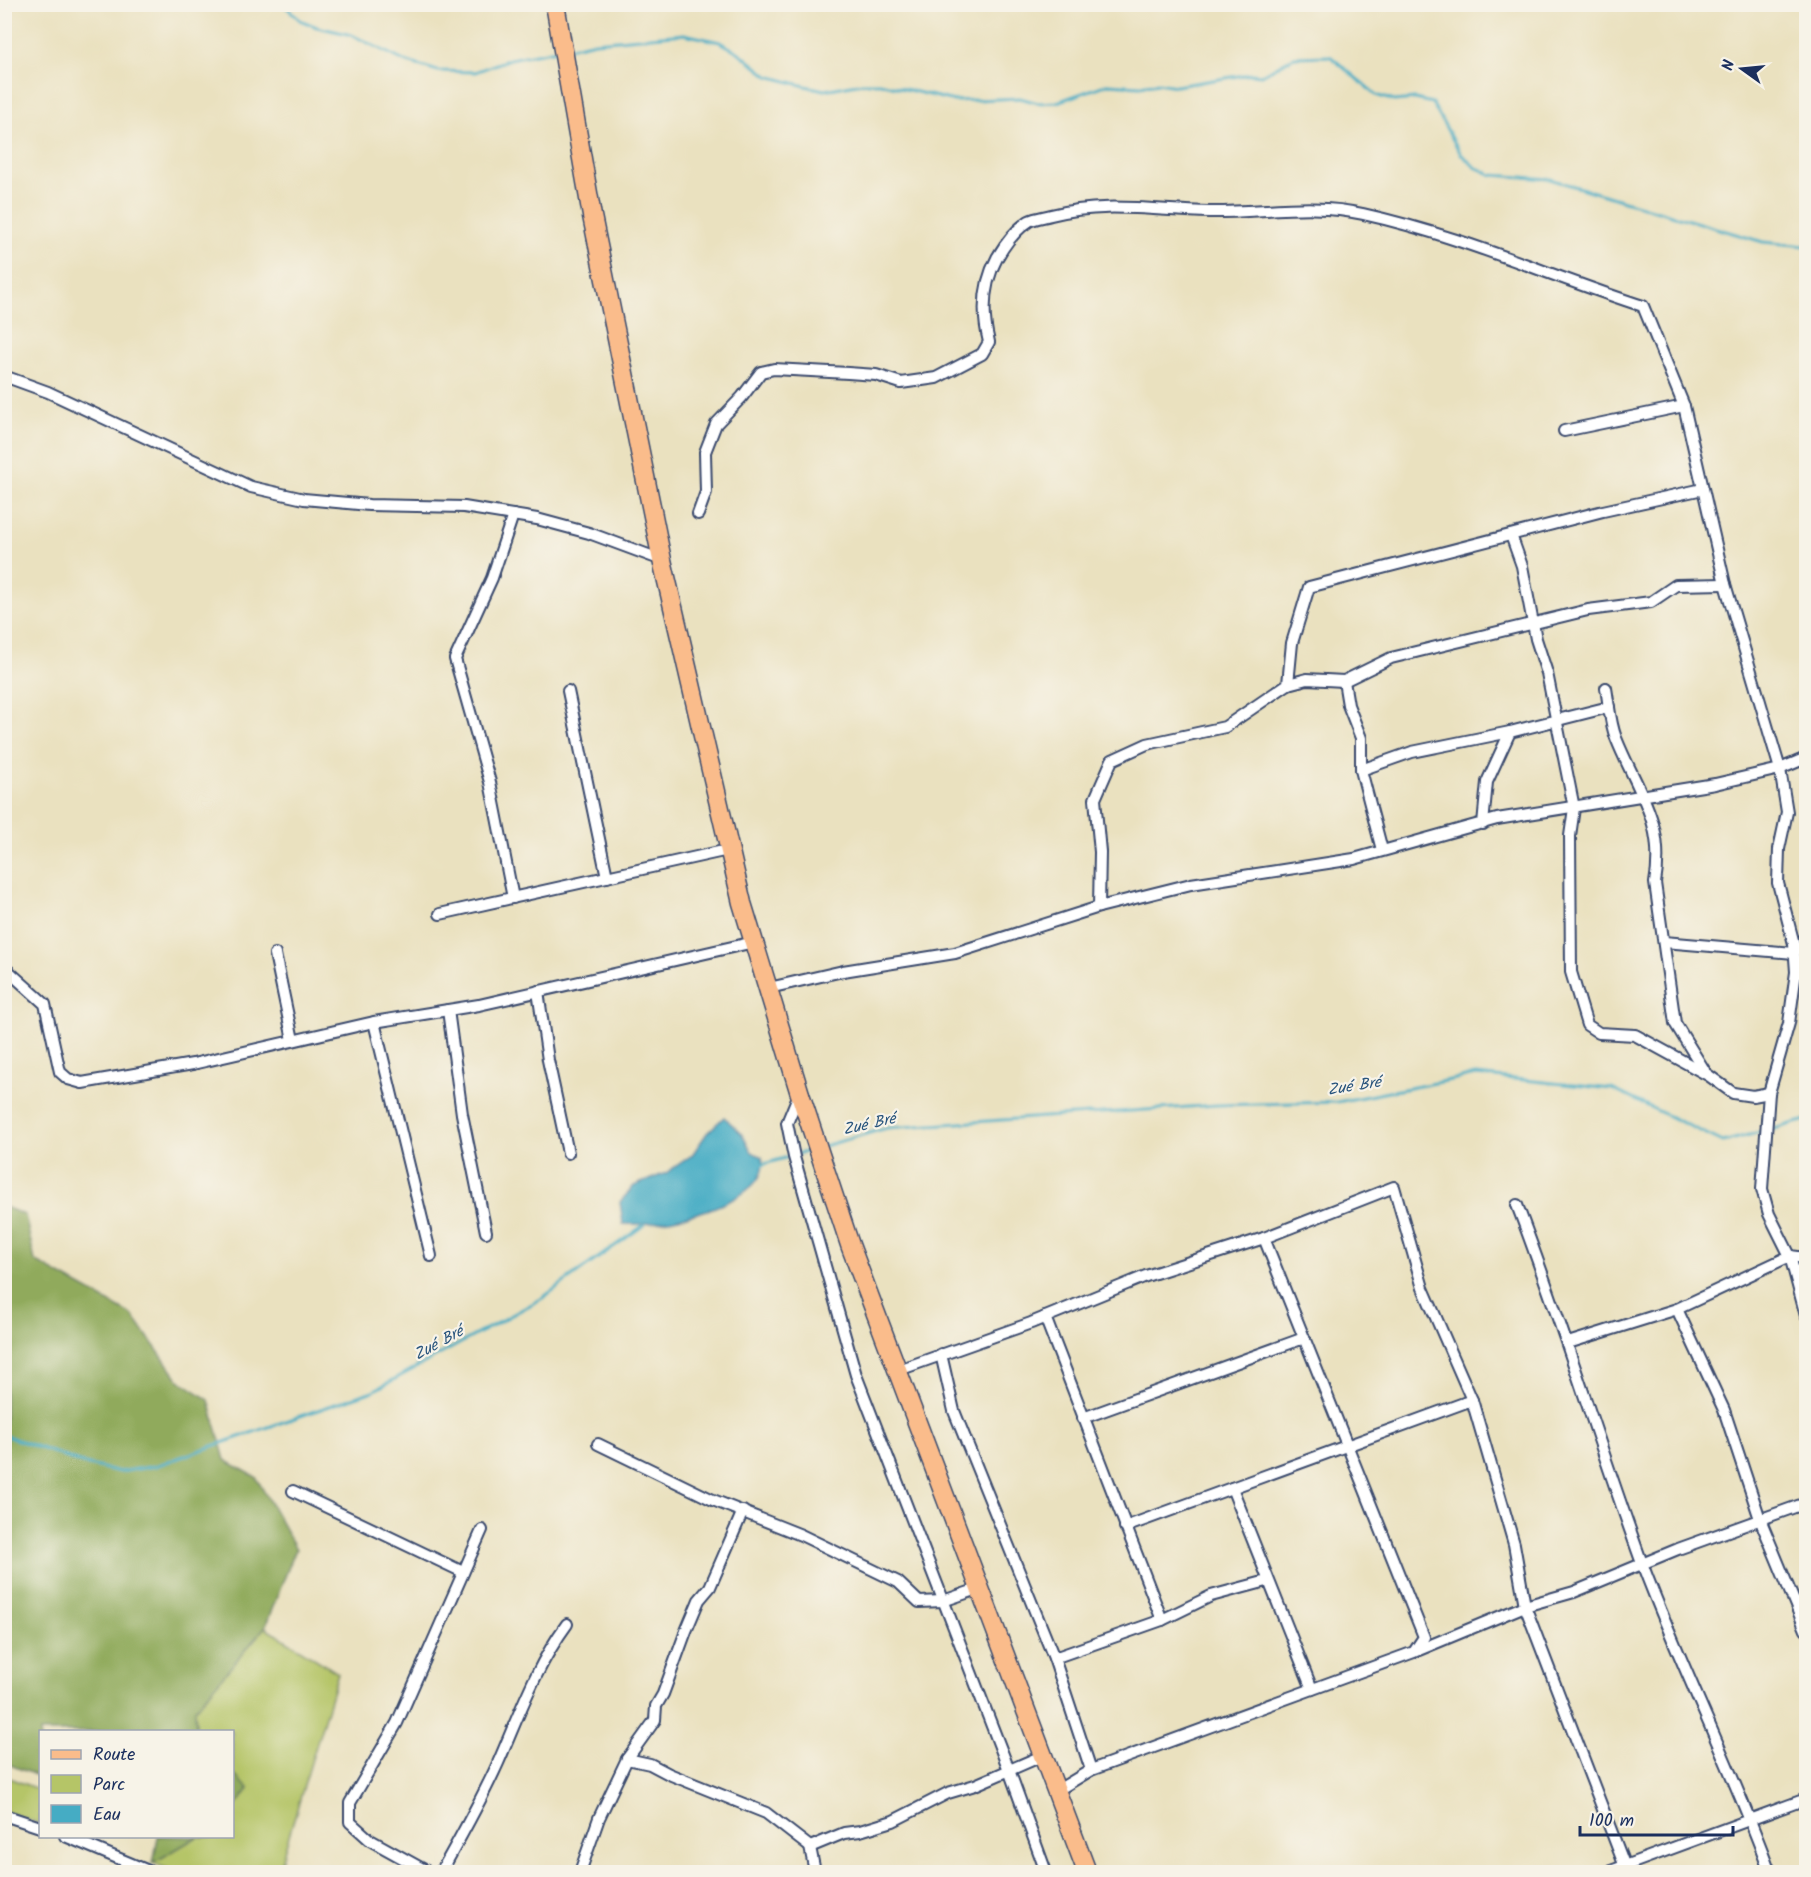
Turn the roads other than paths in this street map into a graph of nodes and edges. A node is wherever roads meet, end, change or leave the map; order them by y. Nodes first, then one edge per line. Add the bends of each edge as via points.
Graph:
1 (555, 4) edge
2 (4, 376) edge
3 (1684, 406) junction
4 (1564, 431) dead end
5 (1703, 489) junction
6 (698, 514) dead end
7 (513, 515) junction
8 (1511, 535) junction
9 (662, 560) junction
10 (1725, 584) junction
11 (1534, 624) junction
12 (1344, 681) junction
13 (1288, 684) junction
14 (1606, 688) dead end
15 (568, 691) dead end
16 (1609, 708) junction
17 (1556, 720) junction
18 (1510, 732) junction
19 (1806, 758) edge
20 (1780, 769) junction
21 (1361, 770) junction
22 (1645, 796) junction
23 (1574, 808) junction
24 (1483, 824) junction
25 (728, 850) junction
26 (1382, 850) junction
27 (607, 877) junction
28 (513, 898) junction
29 (1099, 908) junction
30 (440, 914) dead end
31 (754, 942) junction
32 (1664, 942) junction
33 (1794, 953) junction
34 (275, 954) dead end
35 (5, 968) edge
36 (769, 988) junction
37 (538, 991) junction
38 (448, 1010) junction
39 (374, 1022) junction
40 (293, 1040) junction
41 (1708, 1075) junction
42 (1769, 1093) junction
43 (800, 1094) junction
44 (568, 1153) dead end
45 (1517, 1205) dead end
46 (486, 1232) dead end
47 (1264, 1238) junction
48 (431, 1257) dead end
49 (1790, 1257) junction
50 (1806, 1258) edge
51 (1677, 1309) junction
52 (1806, 1316) edge
53 (1045, 1317) junction
54 (1304, 1338) junction
55 (1568, 1343) junction
56 (941, 1354) junction
57 (896, 1371) junction
58 (1472, 1400) junction
59 (1083, 1418) junction
60 (598, 1444) dead end
61 (1347, 1446) junction
62 (1232, 1488) junction
63 (293, 1491) dead end
64 (1806, 1503) edge
65 (743, 1511) junction
66 (1760, 1519) junction
67 (1125, 1527) junction
68 (482, 1530) dead end
69 (1643, 1564) junction
70 (463, 1572) junction
71 (1267, 1581) junction
72 (978, 1589) junction
73 (944, 1601) junction
74 (1525, 1606) junction
75 (1162, 1620) junction
76 (567, 1624) dead end
77 (1806, 1630) edge
78 (1414, 1652) junction
79 (1054, 1658) junction
80 (1312, 1689) junction
81 (1044, 1755) junction
82 (627, 1759) junction
83 (1010, 1770) junction
84 (1091, 1770) junction
85 (1058, 1790) junction
86 (1806, 1798) edge
87 (4, 1815) edge
88 (1750, 1819) junction
89 (39, 1827) edge
90 (70, 1838) edge
91 (810, 1847) junction
92 (1626, 1869) edge
93 (151, 1872) edge
94 (428, 1872) edge
95 (441, 1872) edge
96 (580, 1872) edge
97 (815, 1872) edge
98 (1046, 1872) edge
99 (1087, 1872) edge
100 (1608, 1872) edge
101 (1770, 1872) edge

1 - 9 main road via 592,216
2 - 7 street via 48,392 252,487 304,499 464,507
3 - 4 street
3 - 5 street
3 - 6 street via 1643,306 1419,228 1360,213 1312,209 1210,212 1112,206 1030,220 1005,242 990,271 985,299 989,342 982,354 936,378 901,383 876,375 774,369 761,372 716,424 705,452 706,492
5 - 8 street
5 - 10 street
7 - 9 street via 588,533
7 - 28 street via 492,578 455,659 489,782
8 - 11 street
8 - 13 street via 1370,572 1328,579 1309,587 1292,643
9 - 25 main road
10 - 11 street via 1676,585 1651,602 1588,610
10 - 20 street
11 - 12 street via 1391,658
11 - 17 street
12 - 13 street via 1307,679
12 - 21 street via 1360,738
13 - 29 street via 1225,727 1147,744 1112,760 1095,799 1100,852
14 - 16 street
15 - 27 street
16 - 17 street
16 - 22 street via 1616,738
17 - 18 street
17 - 23 street
18 - 21 street via 1412,752
18 - 24 street via 1487,782
19 - 20 street
20 - 22 street
20 - 33 street via 1787,812 1779,849 1778,882
21 - 26 street
22 - 23 street
22 - 32 street via 1656,832 1659,863 1655,883
23 - 24 street
23 - 41 street via 1570,836 1571,972 1587,1025 1599,1033 1635,1035
24 - 26 street
25 - 27 street
25 - 31 main road
26 - 29 street via 1354,859 1191,884
27 - 28 street
28 - 30 street
29 - 36 street via 955,953 843,971
31 - 36 main road
31 - 37 street
32 - 33 street
32 - 41 street via 1675,1023 1698,1065
33 - 42 street via 1796,972 1789,1023
34 - 40 street
35 - 40 street via 45,1004 60,1072 68,1080 82,1083 194,1064
36 - 43 main road
37 - 38 street
37 - 44 street
38 - 39 street
38 - 46 street via 462,1114
39 - 40 street
39 - 48 street
41 - 42 street via 1733,1093
42 - 49 street via 1762,1189 1769,1214
43 - 57 main road
43 - 73 street via 787,1123 794,1157 856,1375
45 - 55 street
47 - 53 street via 1146,1276
47 - 54 street
47 - 58 street via 1394,1187 1423,1288
49 - 50 street
49 - 51 street
49 - 52 street
51 - 55 street
51 - 66 street via 1724,1410
53 - 56 street
53 - 59 street
54 - 59 street
54 - 61 street
55 - 69 street
56 - 57 street
56 - 79 street via 954,1411
57 - 72 main road
58 - 61 street
58 - 74 street via 1514,1544
59 - 67 street
60 - 65 street
61 - 62 street
61 - 78 street via 1424,1637
62 - 67 street
62 - 71 street
63 - 70 street
64 - 66 street
65 - 73 street via 898,1582 919,1602
65 - 82 street via 710,1587 699,1600 656,1706 655,1720
66 - 69 street
66 - 77 street
67 - 75 street
68 - 70 street
69 - 74 street via 1574,1592
69 - 88 street
70 - 94 street via 397,1723 350,1803 350,1822 370,1840
71 - 75 street via 1211,1596
71 - 80 street
72 - 73 street
72 - 81 main road
73 - 83 street
74 - 78 street
74 - 92 street
75 - 79 street
76 - 95 street via 552,1645 476,1811
78 - 80 street
79 - 84 street
80 - 84 street
81 - 83 street
81 - 85 main road
82 - 91 street via 650,1764 766,1813
82 - 96 street via 599,1818
83 - 91 street via 948,1793 893,1821 844,1833
83 - 98 street
84 - 85 street
85 - 99 main road
86 - 88 street
87 - 89 street
88 - 92 street
88 - 101 street
90 - 93 street
91 - 97 street
92 - 100 street

